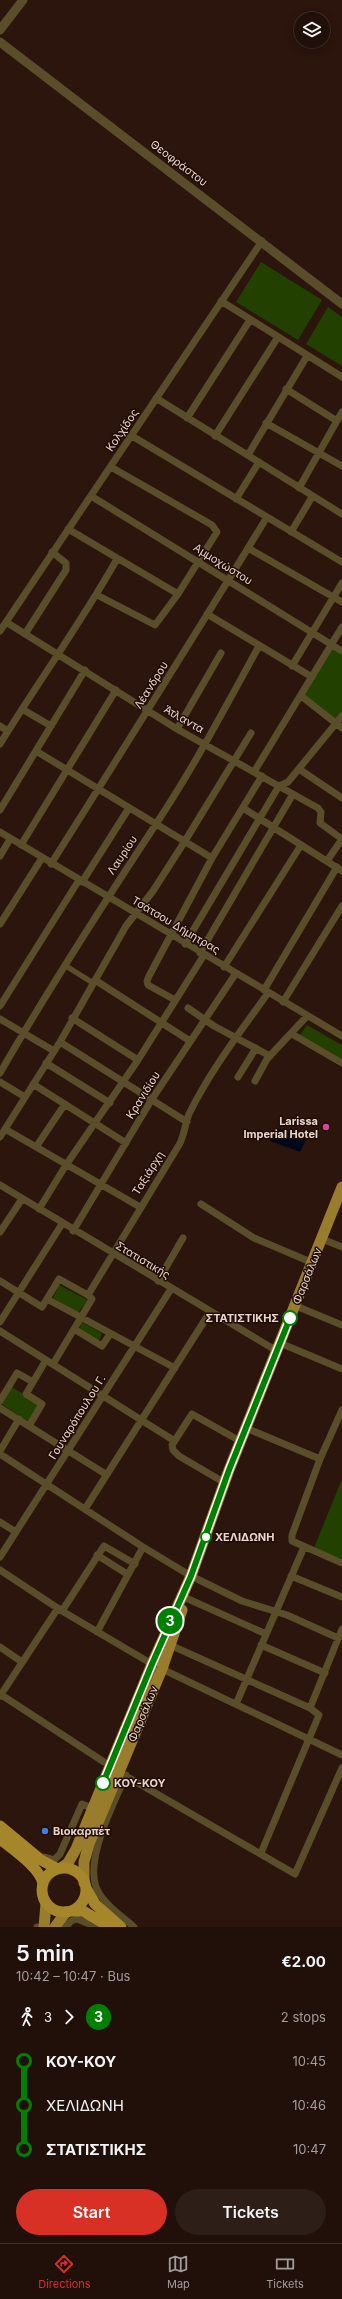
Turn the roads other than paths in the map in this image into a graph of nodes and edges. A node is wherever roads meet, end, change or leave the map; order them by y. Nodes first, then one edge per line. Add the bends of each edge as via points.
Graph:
1 (23, 0) edge
2 (0, 30) edge
3 (0, 42) edge
4 (262, 241) junction
5 (222, 301) junction
6 (342, 304) edge
7 (250, 320) junction
8 (278, 337) junction
9 (307, 356) junction
10 (342, 377) edge
11 (286, 389) junction
12 (156, 398) junction
13 (342, 412) edge
14 (187, 418) junction
15 (337, 421) junction
16 (266, 423) junction
17 (132, 436) junction
18 (216, 436) junction
19 (320, 454) junction
20 (248, 455) junction
21 (259, 462) junction
22 (342, 466) edge
23 (111, 467) junction
24 (299, 488) junction
25 (91, 496) junction
26 (312, 497) junction
27 (236, 499) junction
28 (342, 514) edge
29 (267, 517) junction
30 (68, 529) junction
31 (291, 532) junction
32 (248, 548) junction
33 (52, 552) junction
34 (117, 559) junction
35 (198, 561) junction
36 (342, 562) edge
37 (228, 580) junction
38 (342, 583) edge
39 (178, 594) junction
40 (97, 595) junction
41 (334, 597) junction
42 (342, 602) edge
43 (207, 614) junction
44 (6, 622) junction
45 (342, 627) edge
46 (0, 631) edge
47 (313, 632) junction
48 (25, 634) junction
49 (332, 644) junction
50 (259, 646) junction
51 (342, 651) edge
52 (58, 653) junction
53 (221, 654) dead end
54 (292, 666) junction
55 (85, 670) junction
56 (312, 677) junction
57 (116, 690) junction
58 (301, 696) junction
59 (22, 709) junction
60 (148, 711) junction
61 (342, 716) edge
62 (0, 726) edge
63 (51, 726) junction
64 (339, 726) edge
65 (177, 728) junction
66 (8, 731) junction
67 (251, 733) dead end
68 (0, 744) edge
69 (205, 744) junction
70 (36, 751) junction
71 (233, 760) junction
72 (299, 769) junction
73 (67, 770) junction
74 (254, 772) junction
75 (262, 776) junction
76 (279, 786) junction
77 (97, 789) junction
78 (293, 794) junction
79 (342, 798) edge
80 (129, 808) junction
81 (243, 808) junction
82 (0, 810) edge
83 (260, 819) junction
84 (156, 824) junction
85 (273, 827) junction
86 (0, 832) edge
87 (10, 839) junction
88 (342, 839) edge
89 (185, 841) junction
90 (21, 845) junction
91 (301, 845) junction
92 (0, 856) edge
93 (42, 858) junction
94 (212, 858) junction
95 (327, 861) junction
96 (51, 864) junction
97 (339, 869) edge
98 (80, 881) junction
99 (108, 897) junction
100 (342, 906) edge
101 (135, 914) junction
102 (0, 924) edge
103 (170, 935) junction
104 (185, 944) junction
105 (202, 954) junction
106 (66, 966) junction
107 (224, 967) junction
108 (236, 974) junction
109 (94, 981) junction
110 (266, 992) junction
111 (175, 1000) junction
112 (283, 1002) junction
113 (0, 1006) edge
114 (188, 1008) dead end
115 (307, 1016) junction
116 (72, 1018) junction
117 (0, 1019) edge
118 (205, 1020) junction
119 (162, 1022) junction
120 (23, 1033) junction
121 (292, 1034) junction
122 (237, 1036) junction
123 (342, 1036) edge
124 (190, 1041) junction
125 (60, 1042) junction
126 (256, 1048) junction
127 (54, 1051) junction
128 (270, 1056) junction
129 (138, 1060) junction
130 (46, 1063) junction
131 (342, 1063) edge
132 (0, 1073) edge
133 (238, 1077) dead end
134 (123, 1081) junction
135 (255, 1081) dead end
136 (0, 1082) edge
137 (33, 1084) junction
138 (25, 1097) junction
139 (152, 1099) junction
140 (110, 1103) junction
141 (65, 1104) junction
142 (187, 1122) junction
143 (96, 1124) junction
144 (5, 1129) junction
145 (0, 1137) edge
146 (126, 1143) junction
147 (36, 1147) junction
148 (66, 1164) junction
149 (100, 1184) junction
150 (0, 1185) edge
151 (342, 1186) edge
152 (22, 1198) junction
153 (201, 1204) dead end
154 (140, 1207) junction
155 (39, 1209) junction
156 (62, 1224) junction
157 (73, 1231) junction
158 (0, 1232) edge
159 (183, 1238) dead end
160 (322, 1239) junction
161 (342, 1247) edge
162 (113, 1254) junction
163 (313, 1263) junction
164 (158, 1281) junction
165 (0, 1282) edge
166 (171, 1289) junction
167 (18, 1293) junction
168 (88, 1295) junction
169 (47, 1299) junction
170 (296, 1306) junction
171 (210, 1312) junction
172 (81, 1317) junction
173 (0, 1322) edge
174 (342, 1325) edge
175 (74, 1329) junction
176 (0, 1331) edge
177 (110, 1334) junction
178 (135, 1346) junction
179 (278, 1347) junction
180 (46, 1360) junction
181 (54, 1364) junction
182 (175, 1368) junction
183 (342, 1370) edge
184 (33, 1382) junction
185 (103, 1396) junction
186 (0, 1400) edge
187 (0, 1408) edge
188 (342, 1410) edge
189 (19, 1419) junction
190 (141, 1420) junction
191 (29, 1426) junction
192 (246, 1428) junction
193 (173, 1440) junction
194 (240, 1441) junction
195 (69, 1451) junction
196 (0, 1452) edge
197 (320, 1459) junction
198 (107, 1475) junction
199 (225, 1483) junction
200 (48, 1485) junction
201 (85, 1509) junction
202 (0, 1522) edge
203 (16, 1532) junction
204 (143, 1547) junction
205 (304, 1547) junction
206 (97, 1555) junction
207 (0, 1556) edge
208 (342, 1563) edge
209 (135, 1564) junction
210 (0, 1570) edge
211 (127, 1574) junction
212 (191, 1576) junction
213 (291, 1576) junction
214 (186, 1594) junction
215 (342, 1597) edge
216 (60, 1610) junction
217 (275, 1611) junction
218 (342, 1629) edge
219 (97, 1632) junction
220 (266, 1634) junction
221 (338, 1638) junction
222 (170, 1645) junction
223 (261, 1645) junction
224 (0, 1648) edge
225 (22, 1662) junction
226 (152, 1664) junction
227 (162, 1669) junction
228 (324, 1673) junction
229 (247, 1680) junction
230 (0, 1695) edge
231 (236, 1704) junction
232 (310, 1708) junction
233 (310, 1740) junction
234 (342, 1755) edge
235 (104, 1762) dead end
236 (342, 1768) edge
237 (122, 1773) junction
238 (87, 1806) junction
239 (0, 1820) edge
240 (0, 1826) edge
241 (0, 1839) edge
242 (28, 1847) junction
243 (261, 1853) junction
244 (60, 1869) junction
245 (43, 1884) junction
246 (85, 1885) junction
247 (46, 1904) junction
248 (69, 1912) junction
249 (44, 1927) edge
250 (55, 1927) edge
251 (66, 1927) edge
252 (97, 1927) edge
253 (110, 1927) edge
254 (121, 1927) edge
255 (134, 1927) edge

1 - 2 street
3 - 4 street, Θεοφράστου
4 - 5 street, Κολχίδος
4 - 6 street, Θεοφράστου
5 - 7 street
5 - 12 street, Κολχίδος
7 - 8 street
7 - 14 street
8 - 9 street
8 - 18 street
9 - 10 street
9 - 11 street
11 - 15 street
11 - 16 street
12 - 14 street
12 - 17 street, Κολχίδος
13 - 15 street
14 - 18 street
15 - 19 street
16 - 19 street
16 - 20 street
17 - 23 street, Κολχίδος
17 - 27 street
18 - 20 street
19 - 22 street
19 - 24 street
20 - 21 street
21 - 24 street
21 - 27 street
23 - 25 street, Κολχίδος
23 - 35 street via 217,530
24 - 26 street
25 - 30 street, Κολχίδος
25 - 35 street, Αμμοχώστου
26 - 28 street
26 - 31 street
27 - 29 street
29 - 31 street
29 - 32 street, Λέανδρου
30 - 33 street, Κολχίδος
30 - 34 street
31 - 36 street
32 - 37 street, Λέανδρου
32 - 41 street
33 - 44 street, Κολχίδος
33 - 48 street via 66,563 66,570
34 - 39 street
34 - 40 street
35 - 37 street, Αμμοχώστου
35 - 39 street
37 - 43 street, Λέανδρου
37 - 47 street, Αμμοχώστου
38 - 41 street
39 - 40 street via 155,625
40 - 52 street
41 - 42 street
41 - 47 street
43 - 50 street
43 - 60 street, Λέανδρου
44 - 46 street, Κολχίδος
44 - 48 street, Άτλαντα
45 - 49 street
47 - 49 street, Αμμοχώστου
47 - 54 street
48 - 52 street, Άτλαντα
49 - 51 street, Αμμοχώστου
49 - 56 street
50 - 54 street
50 - 69 street, Λαυρίου
52 - 55 street, Άτλαντα
52 - 59 street
53 - 65 street
54 - 56 street
55 - 57 street, Άτλαντα
55 - 63 street
56 - 58 street
57 - 60 street, Άτλαντα
57 - 73 street
58 - 64 street
58 - 74 street
59 - 63 street
59 - 66 street
60 - 65 street, Άτλαντα
60 - 77 street, Λέανδρου
61 - 64 street
62 - 66 street
63 - 70 street
64 - 72 street
65 - 69 street, Άτλαντα
66 - 68 street
67 - 71 street
69 - 71 street, Άτλαντα
69 - 84 street, Λαυρίου
70 - 73 street
70 - 82 street
71 - 74 street, Άτλαντα
71 - 89 street
72 - 76 street via 285,785
72 - 79 street
73 - 77 street
73 - 90 street
74 - 75 street, Άτλαντα
75 - 76 street, Άτλαντα
75 - 81 street
76 - 78 street, Άτλαντα
76 - 83 street
77 - 80 street
77 - 96 street, Λέανδρου
78 - 85 street
78 - 88 street, Άτλαντα via 318,808 321,812 320,823
80 - 84 street
80 - 98 street
81 - 83 street
81 - 94 street
83 - 85 street
83 - 104 street
84 - 89 street
84 - 99 street, Λαυρίου
85 - 91 street
85 - 105 street
86 - 87 street, Τσάτσου Δήμητρας
87 - 90 street, Τσάτσου Δήμητρας
87 - 92 street
88 - 95 street
89 - 94 street
89 - 101 street
90 - 93 street, Τσάτσου Δήμητρας
91 - 95 street
91 - 107 street
93 - 96 street, Τσάτσου Δήμητρας
93 - 102 street
94 - 103 street
95 - 97 street
96 - 98 street, Τσάτσου Δήμητρας
97 - 110 street, Ταξιάρχη
98 - 99 street, Τσάτσου Δήμητρας
98 - 113 street
99 - 101 street, Τσάτσου Δήμητρας
99 - 106 street, Λαυρίου
100 - 112 street
101 - 103 street, Τσάτσου Δήμητρας
101 - 109 street
103 - 104 street, Τσάτσου Δήμητρας
103 - 111 street via 147,983
104 - 105 street, Τσάτσου Δήμητρας
105 - 107 street, Τσάτσου Δήμητρας
105 - 111 street
106 - 109 street
106 - 120 street, Λαυρίου
107 - 108 street, Τσάτσου Δήμητρας
108 - 110 street, Τσάτσου Δήμητρας
108 - 118 street, Κρανιδίου
109 - 116 street
109 - 119 street
110 - 112 street, Τσάτσου Δήμητρας
110 - 122 street, Ταξιάρχη
111 - 119 street
112 - 115 street, Τσάτσου Δήμητρας
114 - 118 street
115 - 121 street
115 - 123 street, Τσάτσου Δήμητρας
116 - 125 street
116 - 129 street
117 - 120 street
118 - 122 street
118 - 124 street, Κρανιδίου
119 - 124 street
119 - 129 street
120 - 127 street
120 - 132 street, Λαυρίου
121 - 128 street
121 - 131 street
122 - 126 street
122 - 142 street, Ταξιάρχη via 202,1092
124 - 139 street, Κρανιδίου
125 - 127 street
125 - 134 street
126 - 128 street
126 - 133 street
127 - 130 street
128 - 135 street
129 - 134 street
130 - 137 street
130 - 140 street
134 - 139 street
134 - 140 street
136 - 138 street
137 - 138 street
137 - 141 street
138 - 144 street
139 - 142 street
139 - 146 street, Κρανιδίου
140 - 143 street
141 - 143 street
141 - 147 street
142 - 154 street, Ταξιάρχη via 179,1146
143 - 146 street
143 - 148 street
144 - 145 street
144 - 147 street
146 - 149 street, Κρανιδίου
147 - 148 street
148 - 149 street
148 - 155 street
149 - 154 street
149 - 157 street, Κρανιδίου
150 - 152 street, Στατιστικής
151 - 160 main road, Φαρσάλων
152 - 155 street, Στατιστικής
152 - 158 street
153 - 163 street via 254,1238
154 - 162 street, Ταξιάρχη
155 - 156 street, Στατιστικής
156 - 157 street, Στατιστικής
156 - 167 street
157 - 162 street, Στατιστικής
159 - 164 street
160 - 161 street
160 - 163 main road, Φαρσάλων
162 - 164 street, Στατιστικής
162 - 168 street, Ταξιάρχη
163 - 170 main road, Φαρσάλων
164 - 166 street, Στατιστικής
165 - 167 street
166 - 171 street, Στατιστικής
166 - 178 street, Γουναρόπουλου Γ.
167 - 169 street via 42,1307
167 - 173 street
168 - 169 street via 59,1279
168 - 172 street, Ταξιάρχη via 92,1298
169 - 172 street
170 - 174 street
170 - 179 main road, Φαρσάλων
171 - 179 street, Στατιστικής
171 - 182 street
172 - 175 street, Ταξιάρχη
172 - 177 street
175 - 177 street via 102,1346
175 - 181 street, Ταξιάρχη
176 - 180 street
177 - 178 street
178 - 182 street
178 - 185 street, Γουναρόπουλου Γ.
179 - 183 street, Στατιστικής
179 - 192 main road, Φαρσάλων
180 - 181 street
180 - 184 street
181 - 185 street
182 - 190 street
184 - 186 street via 17,1373
184 - 191 street via 26,1394 42,1404
185 - 190 street
185 - 195 street, Γουναρόπουλου Γ.
187 - 189 street
188 - 197 street
189 - 191 street
189 - 196 street
190 - 193 street
190 - 198 street
191 - 195 street
192 - 194 main road, Φαρσάλων
192 - 197 street
193 - 194 street via 192,1414
193 - 199 street via 173,1450 179,1456
194 - 199 main road, Φαρσάλων
195 - 198 street
195 - 200 street, Γουναρόπουλου Γ.
196 - 200 street
197 - 205 street via 292,1541
198 - 201 street
199 - 212 main road, Φαρσάλων
200 - 201 street
200 - 203 street, Γουναρόπουλου Γ.
201 - 204 street
202 - 203 street
203 - 207 street, Γουναρόπουλου Γ.
204 - 209 street
204 - 212 street
205 - 208 street
205 - 213 street
206 - 209 street via 107,1546
206 - 211 street
206 - 216 street
209 - 211 street
210 - 216 street
211 - 219 street
212 - 214 main road, Φαρσάλων
212 - 217 street via 242,1600
213 - 215 street
213 - 217 street
214 - 220 street
214 - 222 main road, Φαρσάλων
214 - 226 main road, Φαρσάλων
216 - 219 street
216 - 225 street
217 - 220 street
217 - 221 street
218 - 221 street
219 - 226 street
220 - 223 street
221 - 228 street
222 - 227 main road, Φαρσάλων
222 - 229 street
223 - 228 street
223 - 229 street
224 - 225 street
225 - 230 street
226 - 238 main road, Φαρσάλων
227 - 231 street
227 - 237 main road, Φαρσάλων
228 - 232 street
229 - 231 street
229 - 232 street
230 - 235 street
231 - 233 street
232 - 233 street via 317,1712 319,1718
233 - 234 street
233 - 243 street
236 - 243 street via 294,1874
237 - 243 street
237 - 246 main road, Φαρσάλων via 85,1856
237 - 255 street via 98,1846 94,1874 96,1888 103,1899
238 - 242 street via 57,1858 52,1860
238 - 244 main road, Φαρσάλων via 73,1854
239 - 242 street
240 - 242 highway
241 - 245 highway via 34,1868
242 - 244 highway via 45,1863
244 - 245 highway via 50,1873
244 - 246 highway via 77,1872
245 - 247 highway via 42,1894
246 - 248 highway via 83,1901
246 - 254 highway via 95,1904
247 - 248 highway via 55,1910
247 - 249 main road
248 - 250 main road
248 - 253 highway via 83,1911
251 - 252 street via 77,1919

